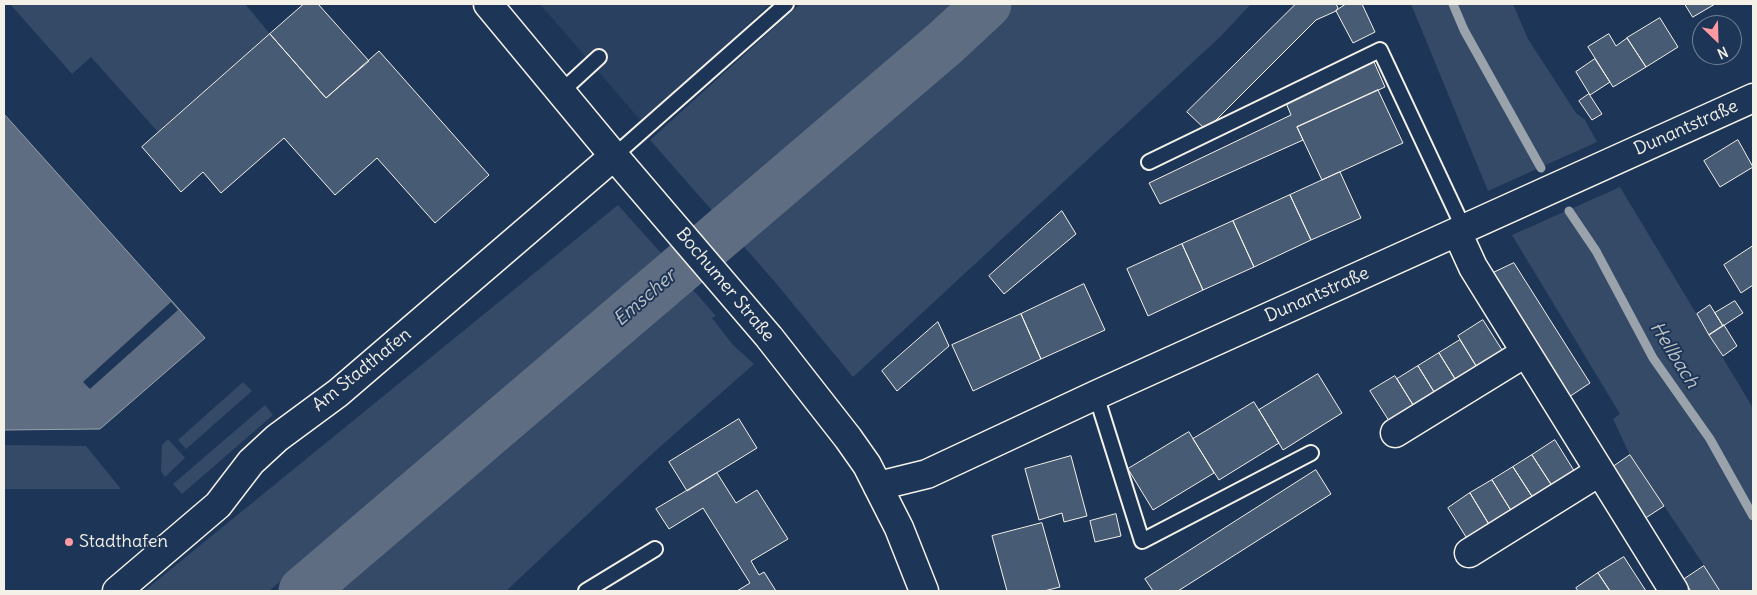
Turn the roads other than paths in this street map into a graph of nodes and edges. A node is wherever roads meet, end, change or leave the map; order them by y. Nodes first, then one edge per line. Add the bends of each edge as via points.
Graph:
1 (488, 4) edge
2 (786, 4) edge
3 (599, 57) dead end
4 (562, 91) junction
5 (1753, 98) edge
6 (614, 156) junction
7 (1149, 162) dead end
8 (1461, 230) junction
9 (1525, 353) junction
10 (1096, 395) junction
11 (1395, 433) dead end
12 (1311, 453) dead end
13 (1599, 472) junction
14 (878, 486) junction
15 (655, 549) dead end
16 (1469, 553) dead end
17 (117, 591) edge
18 (586, 591) edge
19 (924, 591) edge
20 (1674, 591) edge

1 - 4 street, Bochumer Straße
2 - 6 lane
3 - 4 lane
4 - 6 street, Bochumer Straße
5 - 8 street, Dunantstraße
6 - 14 street, Bochumer Straße via 737,298 843,431 867,464
6 - 17 street, Am Stadthafen via 338,393 277,438 251,462 218,505
7 - 8 lane via 1380,50
8 - 9 street via 1473,267
8 - 10 street, Dunantstraße
9 - 11 street
9 - 13 street
10 - 12 lane via 1142,540
10 - 14 street, Dunantstraße via 927,474
13 - 16 street
13 - 20 street
14 - 19 street, Bochumer Straße
15 - 18 lane

